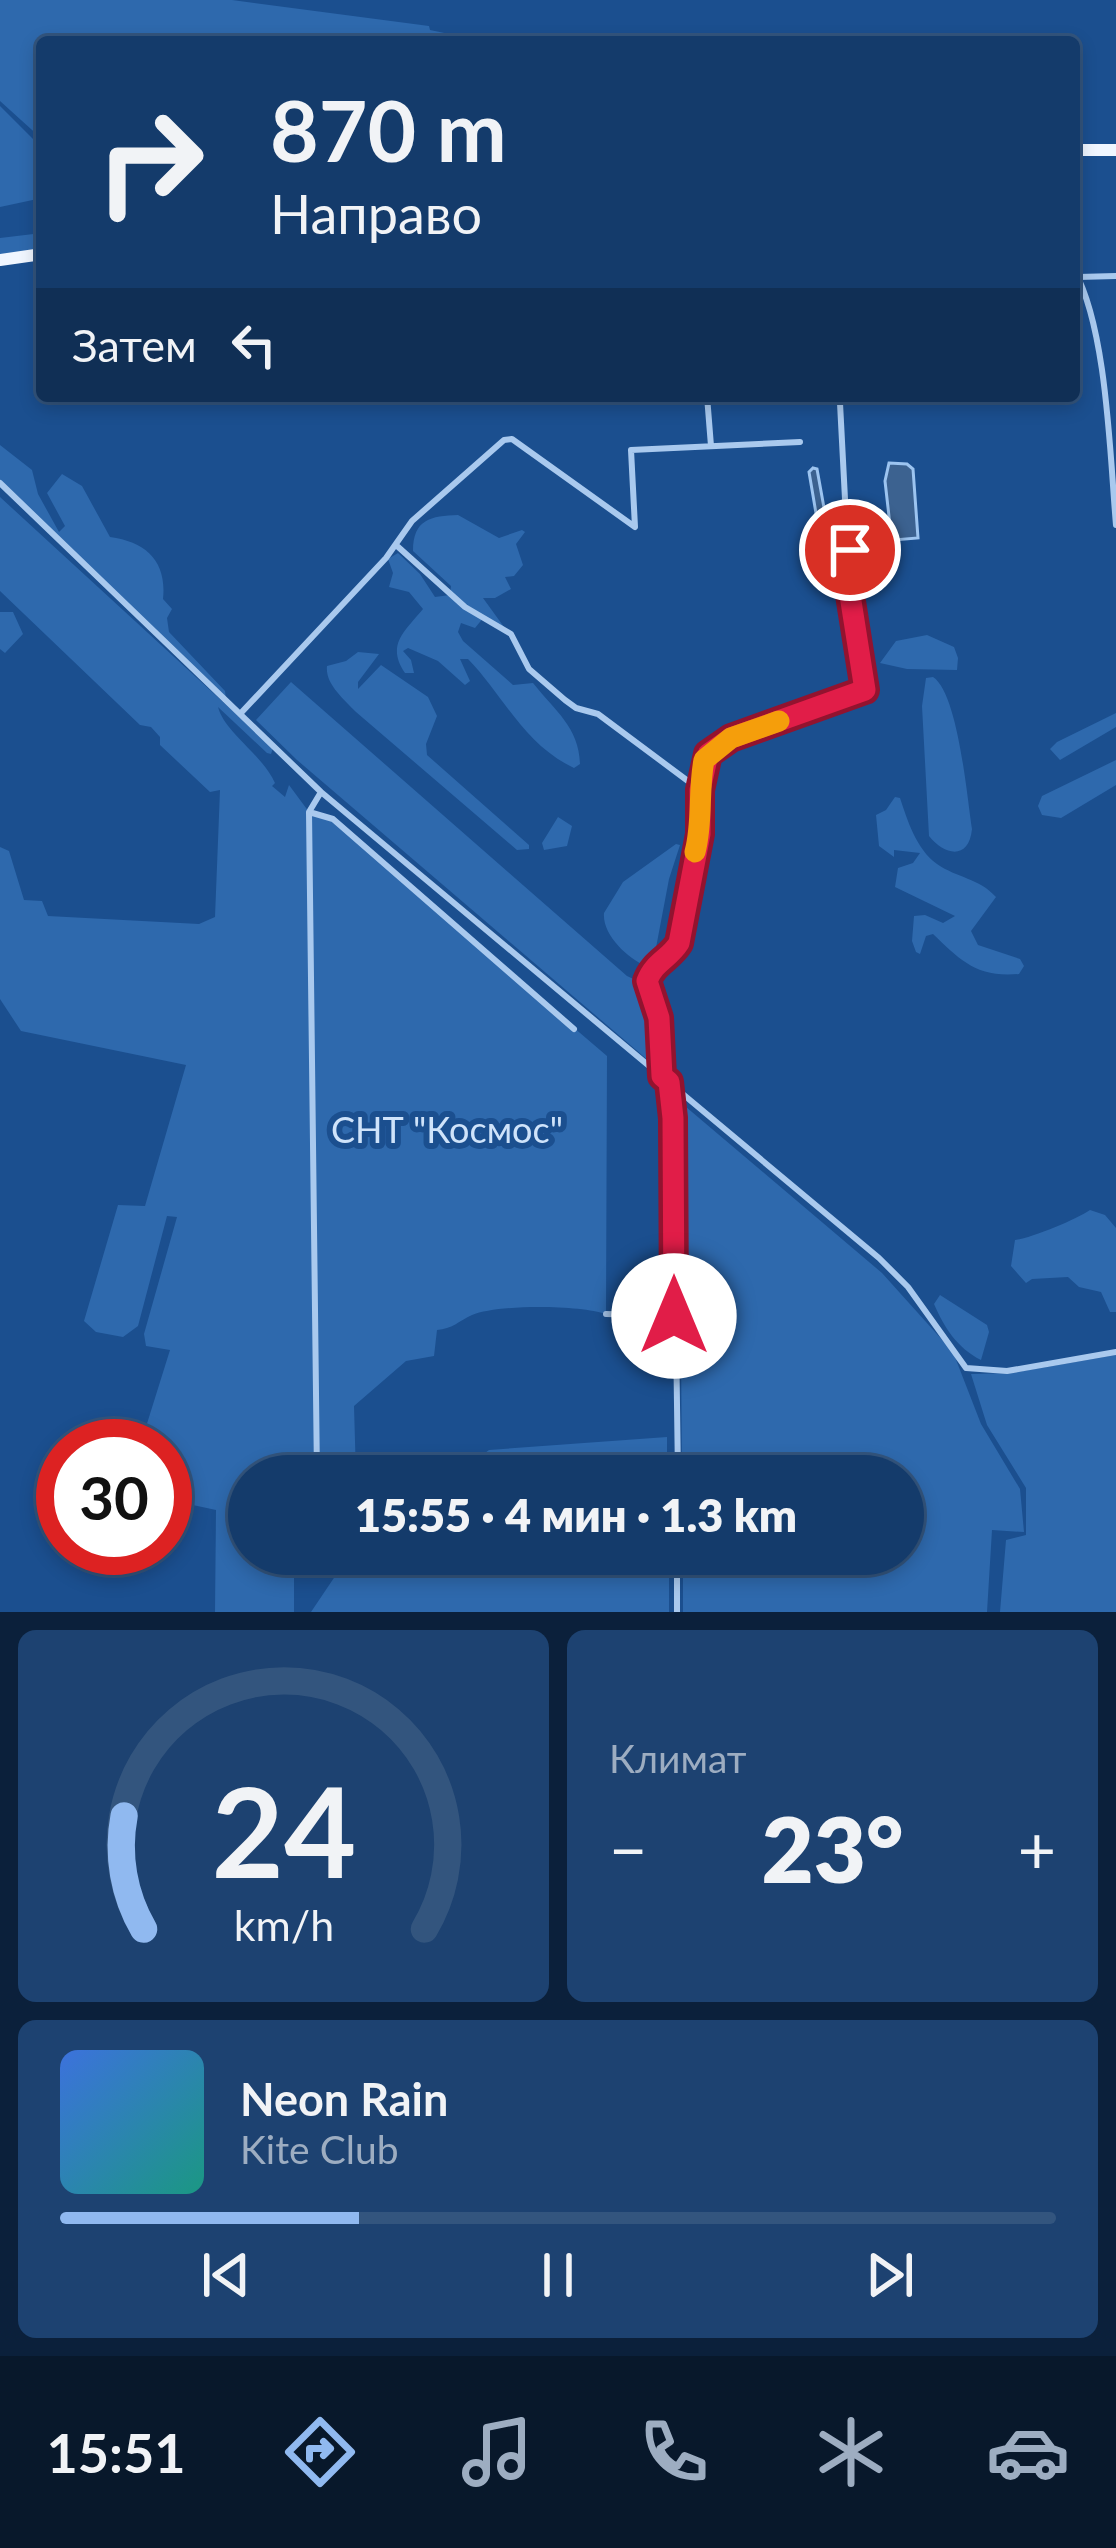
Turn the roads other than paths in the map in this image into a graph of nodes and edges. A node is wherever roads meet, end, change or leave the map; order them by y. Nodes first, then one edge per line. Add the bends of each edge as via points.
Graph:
1 (1080, 153) edge
2 (1116, 153) edge
3 (36, 257) edge
4 (0, 262) edge
5 (1080, 274) edge
6 (1116, 276) edge
7 (1080, 289) edge
8 (707, 402) edge
9 (839, 402) edge
10 (800, 442) dead end
11 (711, 446) junction
12 (0, 483) edge
13 (1116, 525) edge
14 (396, 545) junction
15 (240, 714) junction
16 (700, 790) junction
17 (321, 792) junction
18 (309, 812) junction
19 (574, 1029) dead end
20 (665, 1079) junction
21 (606, 1314) dead end
22 (674, 1316) junction
23 (1116, 1352) edge
24 (317, 1455) edge
25 (677, 1455) edge
26 (677, 1575) edge
27 (677, 1612) edge

1 - 2 main road
3 - 4 main road
5 - 6 street
7 - 13 street via 1099,363
8 - 11 street
9 - 16 street via 850,595 865,690 720,745 704,760
10 - 11 street
11 - 14 street via 631,450 635,527 507,439 412,521
12 - 15 street
14 - 15 street
14 - 16 street via 465,607 512,634 530,669 565,700 598,714
15 - 17 street
16 - 20 street via 679,943 647,981
17 - 18 street
17 - 20 street
18 - 19 street via 332,819
18 - 24 street
20 - 22 street via 673,1118
20 - 23 street via 879,1258 966,1368 1007,1371
21 - 22 street
22 - 25 street
26 - 27 street

